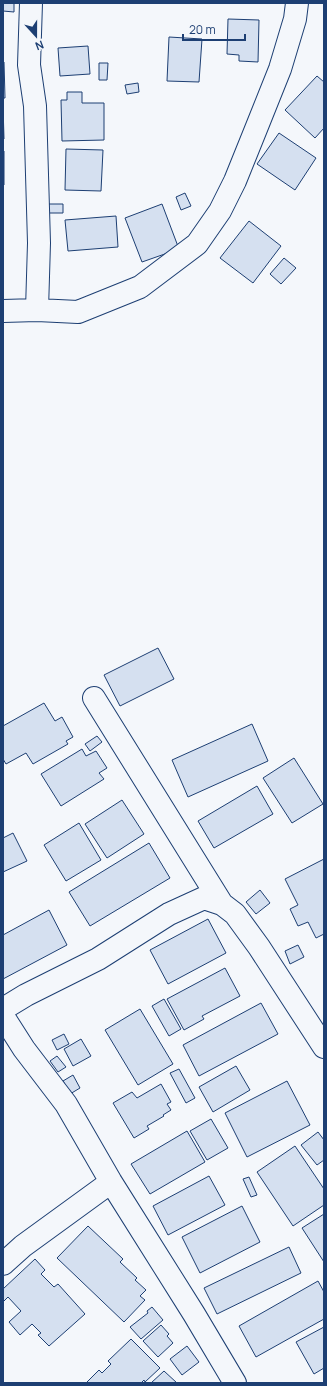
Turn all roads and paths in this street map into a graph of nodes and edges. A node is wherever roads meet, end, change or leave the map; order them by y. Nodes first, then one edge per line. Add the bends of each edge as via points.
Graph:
1 (31, 3) edge
2 (296, 3) edge
3 (3, 310) edge
4 (37, 310) junction
5 (94, 698) dead end
6 (222, 904) junction
7 (3, 1009) edge
8 (3, 1016) edge
9 (324, 1047) edge
10 (111, 1182) junction
11 (3, 1264) edge
12 (235, 1383) edge

1 - 4 street via 29,65 35,106 39,243
2 - 4 street via 295,19 280,69 235,181 220,212 197,244 140,287 78,312
3 - 4 street
5 - 6 street
6 - 7 street via 204,898 169,914 98,959
6 - 9 street via 235,914 259,947
8 - 10 street via 66,1104
10 - 11 street via 23,1246
10 - 12 street

